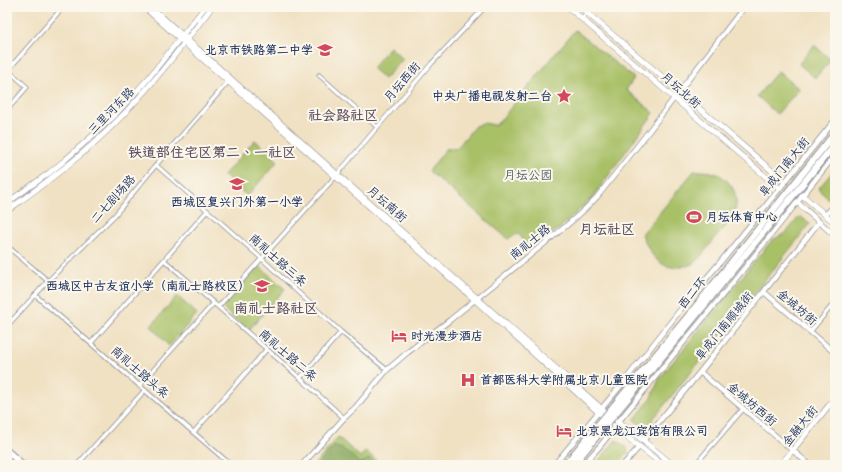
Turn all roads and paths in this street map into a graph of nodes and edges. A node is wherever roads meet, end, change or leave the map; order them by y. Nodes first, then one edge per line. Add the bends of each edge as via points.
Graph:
1 (63, 7) edge
2 (144, 7) edge
3 (151, 7) edge
4 (205, 7) edge
5 (212, 7) edge
6 (485, 7) edge
7 (568, 7) edge
8 (580, 7) edge
9 (591, 7) edge
10 (744, 7) edge
11 (586, 13) junction
12 (582, 19) junction
13 (184, 39) junction
14 (8, 69) edge
15 (319, 76) dead end
16 (228, 82) junction
17 (679, 91) junction
18 (674, 98) junction
19 (7, 110) edge
20 (835, 120) edge
21 (377, 127) junction
22 (835, 133) edge
23 (835, 144) edge
24 (835, 155) edge
25 (156, 165) junction
26 (797, 167) junction
27 (336, 175) junction
28 (814, 180) junction
29 (785, 182) junction
30 (779, 188) junction
31 (802, 195) junction
32 (797, 202) junction
33 (7, 203) edge
34 (835, 204) edge
35 (7, 211) edge
36 (207, 211) junction
37 (826, 215) junction
38 (819, 222) junction
39 (835, 223) edge
40 (835, 236) edge
41 (7, 246) edge
42 (261, 258) junction
43 (164, 260) junction
44 (48, 281) junction
45 (764, 292) junction
46 (35, 295) junction
47 (476, 299) junction
48 (835, 302) edge
49 (214, 303) junction
50 (218, 307) junction
51 (7, 326) edge
52 (341, 332) junction
53 (810, 332) junction
54 (91, 343) junction
55 (266, 350) junction
56 (835, 353) edge
57 (387, 370) junction
58 (700, 372) junction
59 (300, 378) junction
60 (623, 383) junction
61 (139, 386) junction
62 (145, 390) junction
63 (631, 390) junction
64 (639, 396) junction
65 (835, 398) edge
66 (600, 410) junction
67 (743, 410) junction
68 (344, 418) junction
69 (609, 418) junction
70 (618, 421) junction
71 (615, 427) junction
72 (194, 432) junction
73 (644, 441) junction
74 (640, 446) junction
75 (7, 451) edge
76 (793, 452) junction
77 (23, 465) edge
78 (77, 465) edge
79 (231, 465) edge
80 (302, 465) edge
81 (554, 465) edge
82 (565, 465) edge
83 (574, 465) edge
84 (582, 465) edge
85 (623, 465) edge
86 (663, 465) edge
87 (673, 465) edge
88 (695, 465) edge
89 (780, 465) edge
90 (784, 465) edge
91 (810, 465) edge

1 - 14 street
2 - 13 main road, 月坛南街
3 - 13 main road, 月坛南街
4 - 13 main road, 三里河东路
5 - 13 main road, 三里河东路
6 - 21 street, 月坛西街
7 - 12 main road, 月坛北街
8 - 11 main road, 月坛北街
9 - 11 street
10 - 17 street, 南礼士路
11 - 12 street
11 - 17 main road, 月坛北街
12 - 18 main road, 月坛北街
13 - 16 main road, 月坛南街
13 - 27 main road, 月坛南街
13 - 33 main road, 三里河东路 via 98,131 54,169
13 - 35 main road, 三里河东路 via 146,90 102,136 58,174
14 - 19 street via 27,87
15 - 21 street
16 - 25 street, 二七剧场路
16 - 27 main road, 月坛南街
17 - 18 street, 南礼士路
17 - 29 main road, 月坛北街
18 - 30 main road, 月坛北街
18 - 47 street, 南礼士路 via 597,197
20 - 26 street, 阜成门南大街
21 - 27 street, 月坛西街
22 - 82 highway, 西二环, bridge
23 - 83 highway, 西二环, bridge
24 - 28 street
25 - 36 street, 南礼士路三条
25 - 44 street, 二七剧场路 via 114,215
26 - 28 street
26 - 29 street, 阜成门南大街
27 - 42 street, 月坛西街
27 - 47 main road, 月坛南街
28 - 31 street
29 - 30 street, 阜成门南大街
29 - 31 street
30 - 32 street
30 - 60 street, 阜成门南大街
31 - 32 street
31 - 37 main road
32 - 38 main road
32 - 64 street
34 - 37 street
36 - 42 street, 南礼士路三条
36 - 43 street
37 - 39 main road
38 - 40 main road
38 - 45 street, 阜成门南顺城街
41 - 44 street
42 - 50 street, 月坛西街
42 - 52 street, 南礼士路三条
43 - 49 street, 南礼士路二条
43 - 54 street
44 - 46 street, 二七剧场路
45 - 53 street, 金城坊街
45 - 58 street, 阜成门南顺城街
46 - 51 street, 二七剧场路
46 - 54 street, 南礼士路头条
47 - 57 street, 南礼士路
47 - 66 main road, 月坛南街
48 - 53 street
49 - 50 street, 南礼士路二条
49 - 61 street
50 - 55 street, 南礼士路二条
52 - 57 street, 南礼士路三条
52 - 59 street
53 - 56 street, 金城坊街
54 - 61 street, 南礼士路头条
55 - 59 street, 南礼士路二条
55 - 72 street
57 - 68 street, 南礼士路
58 - 67 street, 金城坊西街
58 - 73 street, 阜成门南顺城街
59 - 68 street, 南礼士路二条
60 - 63 street
60 - 66 street, 阜成门南大街
61 - 62 street, 南礼士路头条
62 - 72 street, 南礼士路头条
62 - 78 street
63 - 64 street
63 - 69 street
64 - 70 street
65 - 76 main road, 金融大街
66 - 69 main road, 月坛南街
66 - 81 street, 阜成门南大街
67 - 76 street, 金城坊西街
67 - 88 street
68 - 80 street, 南礼士路
69 - 70 main road
69 - 71 main road
70 - 71 street
70 - 73 main road
71 - 74 main road
71 - 84 street
72 - 79 street, 南礼士路头条
73 - 87 main road
74 - 85 street
74 - 86 main road
75 - 77 highway
76 - 89 main road, 金融大街
76 - 90 main road
76 - 91 street, 金城坊西街

